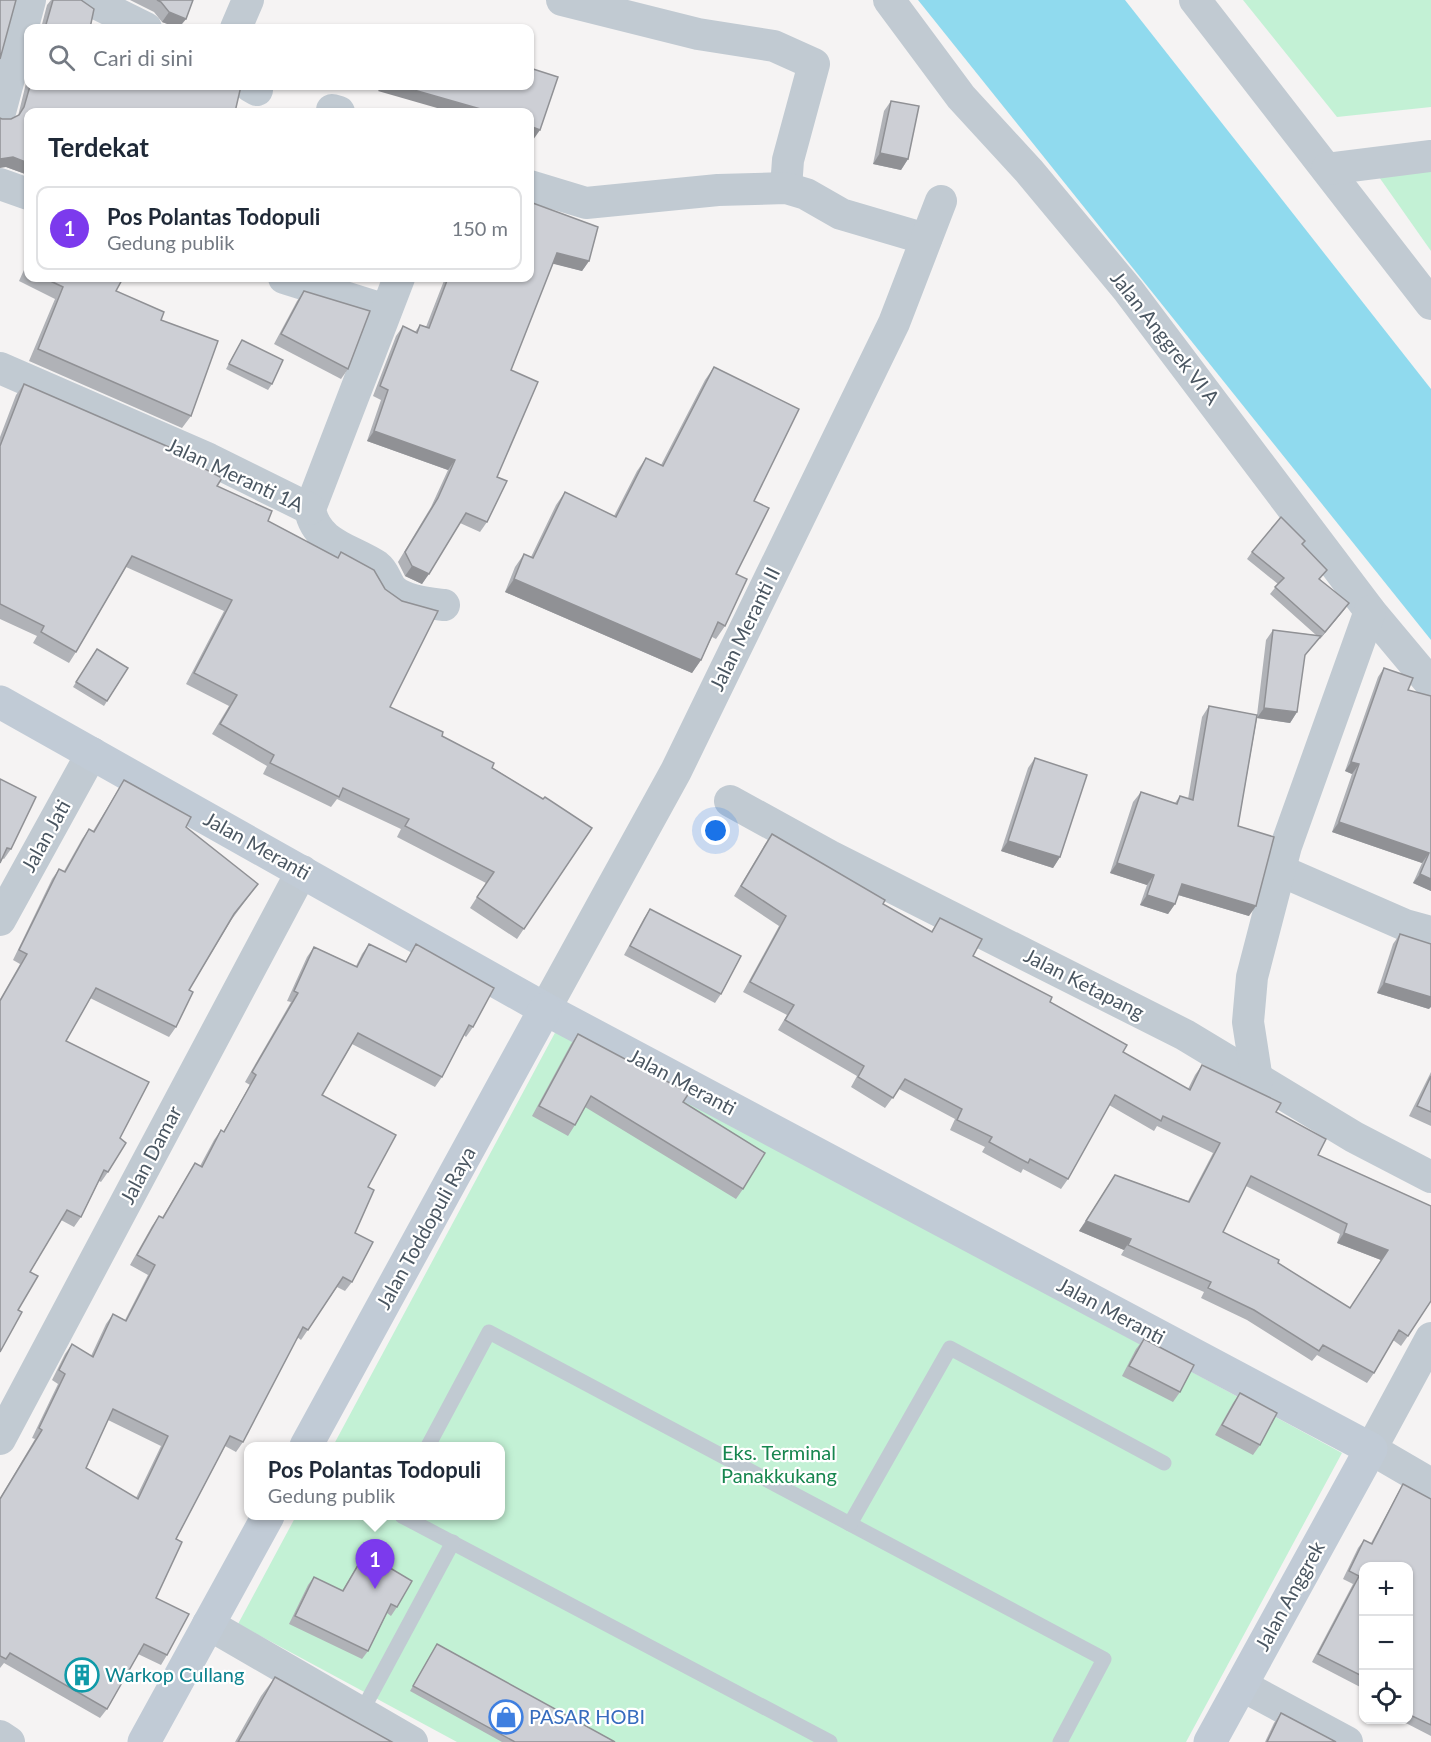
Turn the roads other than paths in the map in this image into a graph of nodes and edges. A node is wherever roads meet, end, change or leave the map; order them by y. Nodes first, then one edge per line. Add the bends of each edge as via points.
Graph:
1 (30, 0) edge
2 (89, 0) edge
3 (249, 0) edge
4 (562, 0) edge
5 (889, 0) edge
6 (1195, 0) edge
7 (138, 24) edge
8 (238, 24) edge
9 (0, 112) edge
10 (1431, 156) edge
11 (1327, 169) junction
12 (0, 184) edge
13 (534, 187) edge
14 (786, 188) junction
15 (24, 193) edge
16 (941, 201) dead end
17 (926, 239) junction
18 (297, 282) edge
19 (397, 282) edge
20 (1431, 304) edge
21 (386, 310) junction
22 (0, 368) edge
23 (310, 509) junction
24 (444, 604) dead end
25 (1370, 611) junction
26 (1431, 684) edge
27 (0, 702) edge
28 (92, 753) junction
29 (730, 801) dead end
30 (1279, 870) junction
31 (302, 871) junction
32 (0, 920) edge
33 (1431, 932) edge
34 (545, 1009) junction
35 (1257, 1080) junction
36 (1431, 1178) edge
37 (1431, 1338) edge
38 (0, 1439) edge
39 (308, 1442) edge
40 (430, 1442) edge
41 (1371, 1449) junction
42 (1164, 1463) dead end
43 (1431, 1484) edge
44 (265, 1520) edge
45 (411, 1520) edge
46 (850, 1524) junction
47 (453, 1542) junction
48 (208, 1624) junction
49 (1241, 1685) junction
50 (362, 1711) junction
51 (0, 1736) edge
52 (9, 1742) edge
53 (144, 1742) edge
54 (412, 1742) edge
55 (830, 1742) edge
56 (1060, 1742) edge
57 (1210, 1742) edge
58 (1347, 1742) edge

1 - 9 street
2 - 7 street
3 - 8 street
4 - 14 street via 698,34 774,46 814,64 788,160
5 - 25 street, Jalan Anggrek VI A via 961,97 1029,171 1135,299
6 - 11 street
10 - 11 street
11 - 20 street
12 - 15 street
13 - 14 street via 586,203 718,190
14 - 17 street via 806,194 841,214
16 - 17 street, Jalan Meranti II
17 - 34 street, Jalan Meranti II via 894,323 676,771
18 - 21 street
19 - 21 street
21 - 23 street
22 - 23 street, Jalan Meranti 1A via 209,459
23 - 24 street, Jalan Meranti 1A via 312,522 325,537 379,567 392,589 418,602
25 - 26 street, Jalan Anggrek VI A
25 - 30 street
27 - 28 street, Jalan Meranti
28 - 31 street, Jalan Meranti
28 - 32 street, Jalan Jati
29 - 35 street, Jalan Ketapang via 830,856 1185,1035
30 - 33 street via 1405,925
30 - 35 street via 1252,977 1248,1022
31 - 34 street, Jalan Meranti
31 - 38 street, Jalan Damar
34 - 39 street, Jalan Toddopuli Raya
34 - 41 street, Jalan Meranti
35 - 36 street, Jalan Ketapang
37 - 41 street
40 - 46 lane via 489,1332
41 - 43 street
41 - 49 street, Jalan Anggrek
42 - 46 lane via 950,1348
44 - 48 street
45 - 47 lane
46 - 56 lane via 1104,1659
47 - 50 lane
47 - 55 lane
48 - 50 street
48 - 53 street
49 - 57 street, Jalan Anggrek
49 - 58 street
50 - 54 street
51 - 52 street

